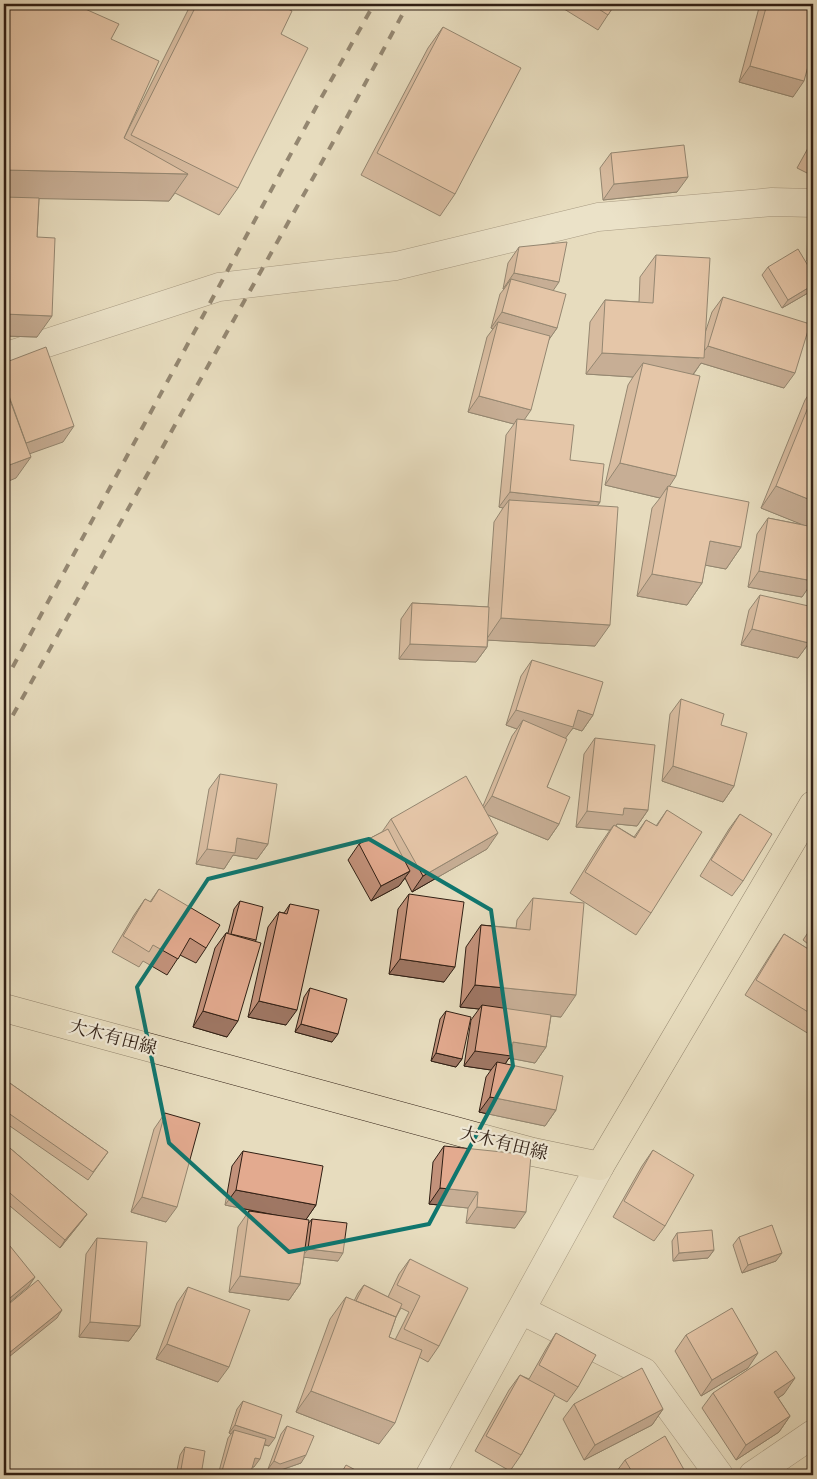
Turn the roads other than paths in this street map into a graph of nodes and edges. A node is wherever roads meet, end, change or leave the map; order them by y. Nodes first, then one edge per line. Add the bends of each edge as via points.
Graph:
1 (813, 203) edge
2 (4, 357) edge
3 (813, 806) edge
4 (4, 1008) edge
5 (600, 1166) junction
6 (520, 1310) junction
7 (813, 1434) edge
8 (430, 1475) edge
9 (719, 1475) edge
10 (753, 1475) edge

1 - 2 street via 772,202 598,217 396,266 219,287
3 - 5 main road
4 - 5 main road, 大木有田線 via 533,1152
5 - 6 street
6 - 8 street
6 - 9 street via 644,1372
7 - 10 street

